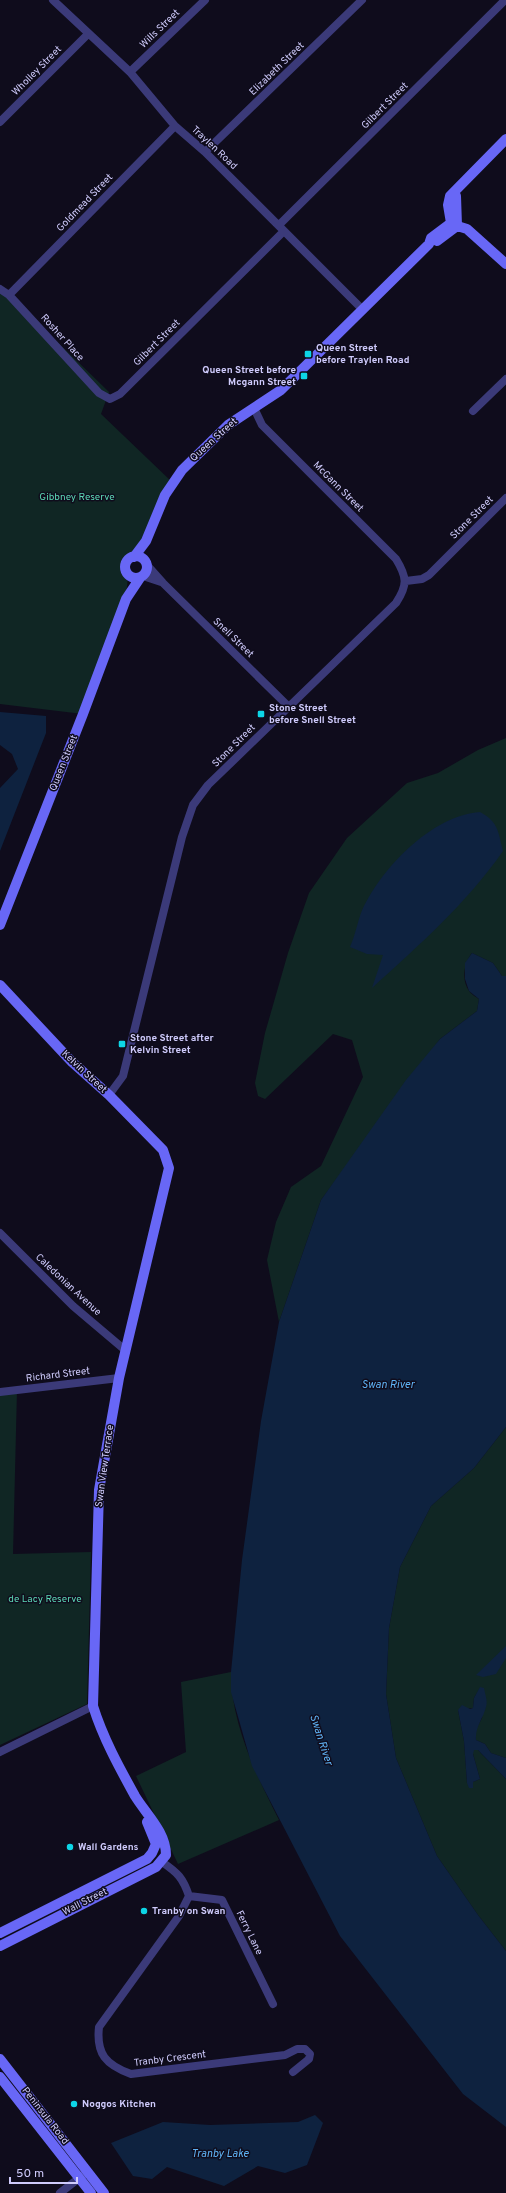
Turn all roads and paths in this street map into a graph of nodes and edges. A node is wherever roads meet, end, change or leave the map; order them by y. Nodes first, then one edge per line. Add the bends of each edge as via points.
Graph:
1 (53, 0) edge
2 (205, 0) edge
3 (362, 0) edge
4 (505, 0) edge
5 (88, 34) junction
6 (130, 72) junction
7 (1, 118) edge
8 (175, 126) junction
9 (506, 139) edge
10 (205, 152) junction
11 (454, 224) junction
12 (281, 228) junction
13 (506, 264) edge
14 (0, 289) edge
15 (10, 295) junction
16 (363, 310) junction
17 (506, 379) edge
18 (110, 399) joint
19 (254, 408) junction
20 (472, 411) dead end
21 (506, 498) edge
22 (146, 541) junction
23 (134, 557) junction
24 (146, 562) junction
25 (128, 574) junction
26 (141, 577) junction
27 (406, 581) junction
28 (163, 584) junction
29 (126, 599) junction
30 (288, 706) junction
31 (0, 925) edge
32 (0, 985) edge
33 (109, 1095) junction
34 (167, 1159) joint
35 (0, 1233) edge
36 (125, 1350) junction
37 (119, 1378) junction
38 (0, 1392) edge
39 (93, 1706) junction
40 (0, 1752) edge
41 (146, 1814) junction
42 (154, 1848) joint
43 (164, 1858) junction
44 (110, 1878) junction
45 (116, 1886) junction
46 (189, 1896) junction
47 (33, 1917) junction
48 (38, 1926) junction
49 (0, 1934) edge
50 (0, 1946) edge
51 (273, 2004) dead end
52 (0, 2059) edge
53 (293, 2072) dead end
54 (0, 2077) edge
55 (40, 2111) junction
56 (30, 2117) junction
57 (87, 2171) junction
58 (78, 2178) junction
59 (60, 2193) edge
60 (91, 2193) edge
61 (104, 2193) edge

1 - 5 street, Traylen Road
2 - 6 street, Wills Street
3 - 10 street, Elizabeth Street
4 - 12 street, Gilbert Street
5 - 6 street, Traylen Road
5 - 7 street, Wholley Street
6 - 8 street, Traylen Road
8 - 10 street, Traylen Road
8 - 15 street, Goldmead Street
9 - 11 street via 457,189
10 - 12 street, Traylen Road
11 - 13 street via 467,229
11 - 16 street, Queen Street via 435,243 429,244
12 - 16 street, Traylen Road
12 - 18 street, Gilbert Street via 120,394
14 - 15 street, Rosher Place
15 - 18 street, Rosher Place via 99,393
16 - 19 street, Queen Street via 281,390
17 - 20 street
19 - 22 street, Queen Street via 228,425 182,470 165,495
19 - 27 street, McGann Street via 262,426 396,559
21 - 27 street, Stone Street via 429,575 422,579
22 - 23 street, Queen Street
22 - 24 street, Queen Street
23 - 24 street
23 - 25 street via 126,564
24 - 26 street via 147,568
24 - 28 street, Snell Street
25 - 26 street via 136,578
25 - 29 street, Queen Street
26 - 28 street, Snell Street
26 - 29 street, Queen Street
27 - 30 street, Stone Street via 404,592 396,603
28 - 30 street, Snell Street
29 - 31 street, Queen Street
30 - 33 street, Stone Street via 208,785 193,805 182,837 122,1076
32 - 33 street, Kelvin Street via 72,1062
33 - 34 street, Kelvin Street via 163,1150
34 - 36 street, Swan View Terrace via 170,1168
35 - 36 street, Caledonian Avenue via 73,1306
36 - 37 street, Swan View Terrace
37 - 38 street, Richard Street
37 - 39 street, Swan View Terrace via 99,1490
39 - 40 street
39 - 41 street, Swan View Terrace via 99,1725
41 - 42 street, Swan View Terrace via 146,1821 156,1844
41 - 43 street, Swan View Terrace via 151,1818 166,1847
42 - 44 street, Wall Street via 147,1859
43 - 45 street, Wall Street
43 - 46 street via 184,1881
44 - 45 street
44 - 47 street, Wall Street
45 - 48 street, Wall Street
46 - 51 street, Ferry Lane via 222,1900
46 - 53 street, Tranby Crescent via 179,1916 99,2027 101,2054 109,2063 131,2074 285,2055 298,2049 305,2049 310,2054 309,2059
47 - 48 street
47 - 49 street, Wall Street
48 - 50 street, Wall Street
52 - 55 street, Peninsula Road
54 - 56 street, Peninsula Road
55 - 56 street
55 - 57 street, Peninsula Road
56 - 58 street, Peninsula Road
57 - 58 street
57 - 61 street, Peninsula Road
58 - 59 street
58 - 60 street, Peninsula Road

